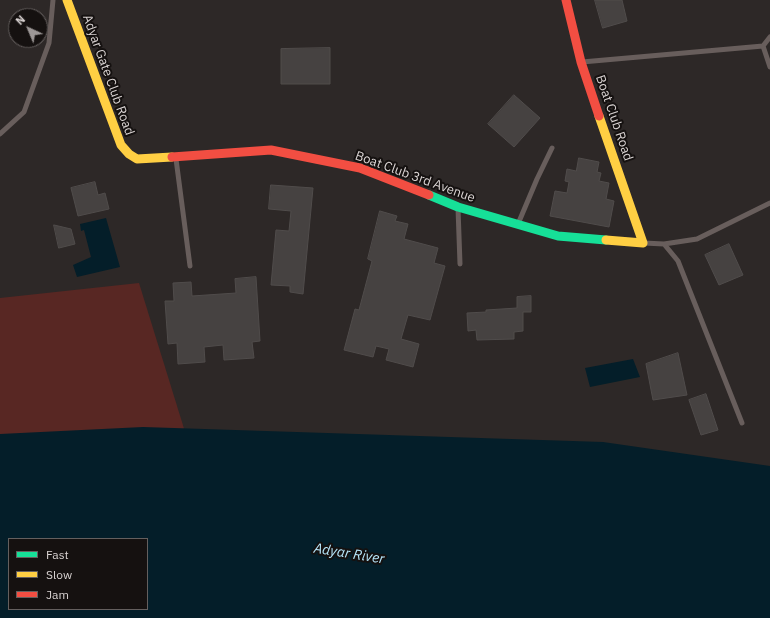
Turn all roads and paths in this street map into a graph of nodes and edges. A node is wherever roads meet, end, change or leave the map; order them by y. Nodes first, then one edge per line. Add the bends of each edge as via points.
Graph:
1 (53, 0) edge
2 (67, 0) edge
3 (566, 0) edge
4 (770, 37) edge
5 (763, 46) junction
6 (582, 62) junction
7 (770, 67) edge
8 (0, 134) edge
9 (552, 148) dead end
10 (130, 156) joint
11 (175, 156) junction
12 (770, 203) edge
13 (458, 207) junction
14 (518, 225) junction
15 (643, 243) junction
16 (664, 244) junction
17 (460, 264) dead end
18 (190, 266) dead end
19 (742, 423) dead end

1 - 8 lane via 49,43 24,112
2 - 10 street, Adyar Gate Club Road via 119,142
3 - 6 street, Boat Club Road
4 - 5 lane
5 - 6 lane
5 - 7 lane
6 - 15 street, Boat Club Road
9 - 14 lane
10 - 11 street, Boat Club 3rd Avenue via 146,159
11 - 13 street, Boat Club 3rd Avenue via 270,150 360,168
11 - 18 lane
12 - 16 lane via 697,239
13 - 14 street, Boat Club 3rd Avenue
13 - 17 lane
14 - 15 street, Boat Club 3rd Avenue via 558,236
15 - 16 lane
16 - 19 lane via 678,261

